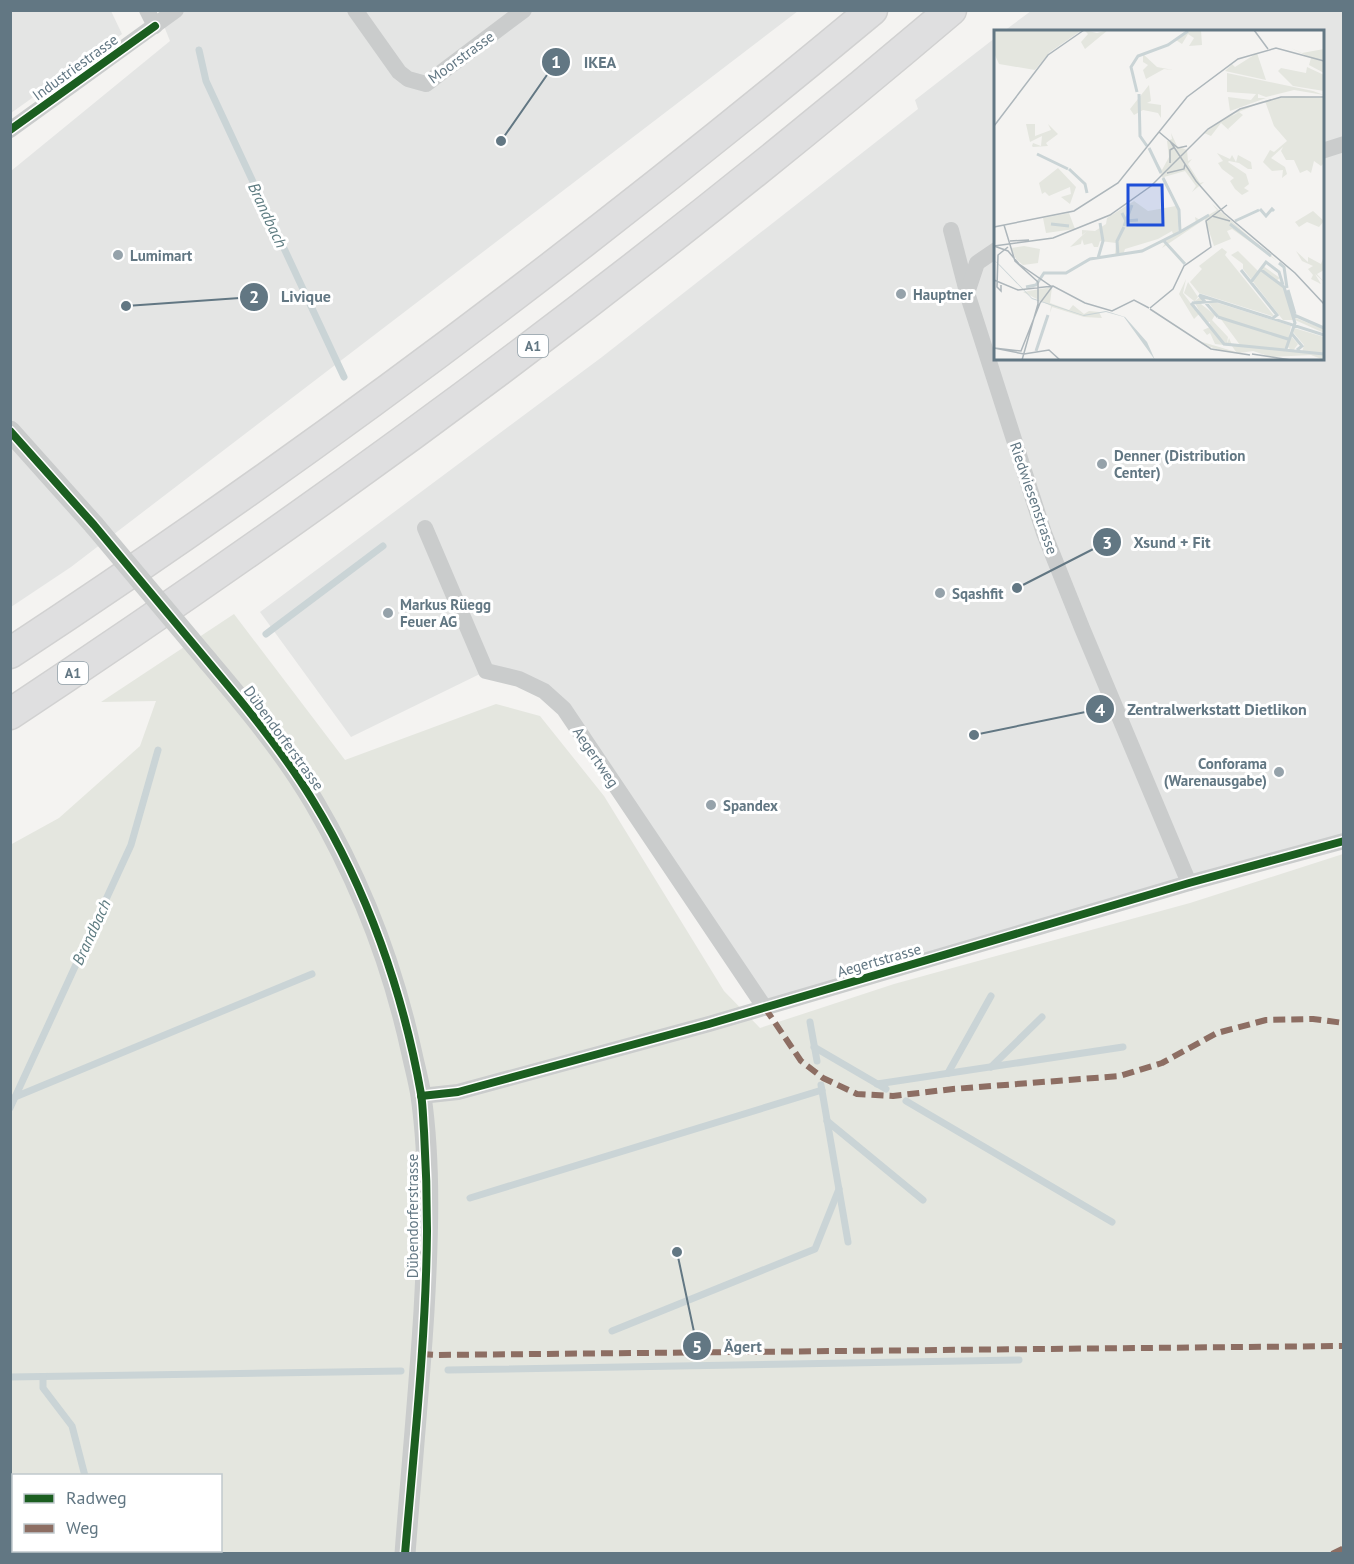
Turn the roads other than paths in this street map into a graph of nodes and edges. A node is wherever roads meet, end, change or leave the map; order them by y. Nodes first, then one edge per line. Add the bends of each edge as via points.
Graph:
1 (147, 10) edge
2 (176, 10) edge
3 (355, 10) edge
4 (524, 10) edge
5 (872, 10) edge
6 (951, 10) edge
7 (155, 26) junction
8 (10, 130) edge
9 (1344, 144) edge
10 (1324, 151) edge
11 (951, 230) dead end
12 (994, 251) edge
13 (967, 293) junction
14 (10, 431) edge
15 (425, 528) dead end
16 (10, 654) edge
17 (10, 714) edge
18 (1344, 841) edge
19 (1189, 883) junction
20 (765, 1008) junction
21 (421, 1096) junction
22 (405, 1554) edge

1 - 7 street
2 - 7 street, Industriestrasse
3 - 4 street, Moorstrasse via 399,72 408,80 426,84
5 - 16 highway via 704,148 422,365 245,494
6 - 17 highway, A1 via 745,181 545,337 274,535
7 - 8 street, Industriestrasse
9 - 10 street
11 - 13 street, Riedwiesenstrasse
12 - 13 street via 977,263
13 - 19 street, Riedwiesenstrasse via 1044,532
14 - 21 street, Dübendorferstrasse, bridge via 258,722 313,801 332,833 376,931 405,1022
15 - 20 street, Aegertweg via 486,671 519,679 544,691 564,709
18 - 19 street, Aegertstrasse
19 - 20 street, Aegertstrasse
20 - 21 street, Aegertstrasse via 458,1092
21 - 22 street, Dübendorferstrasse via 428,1179 426,1268

